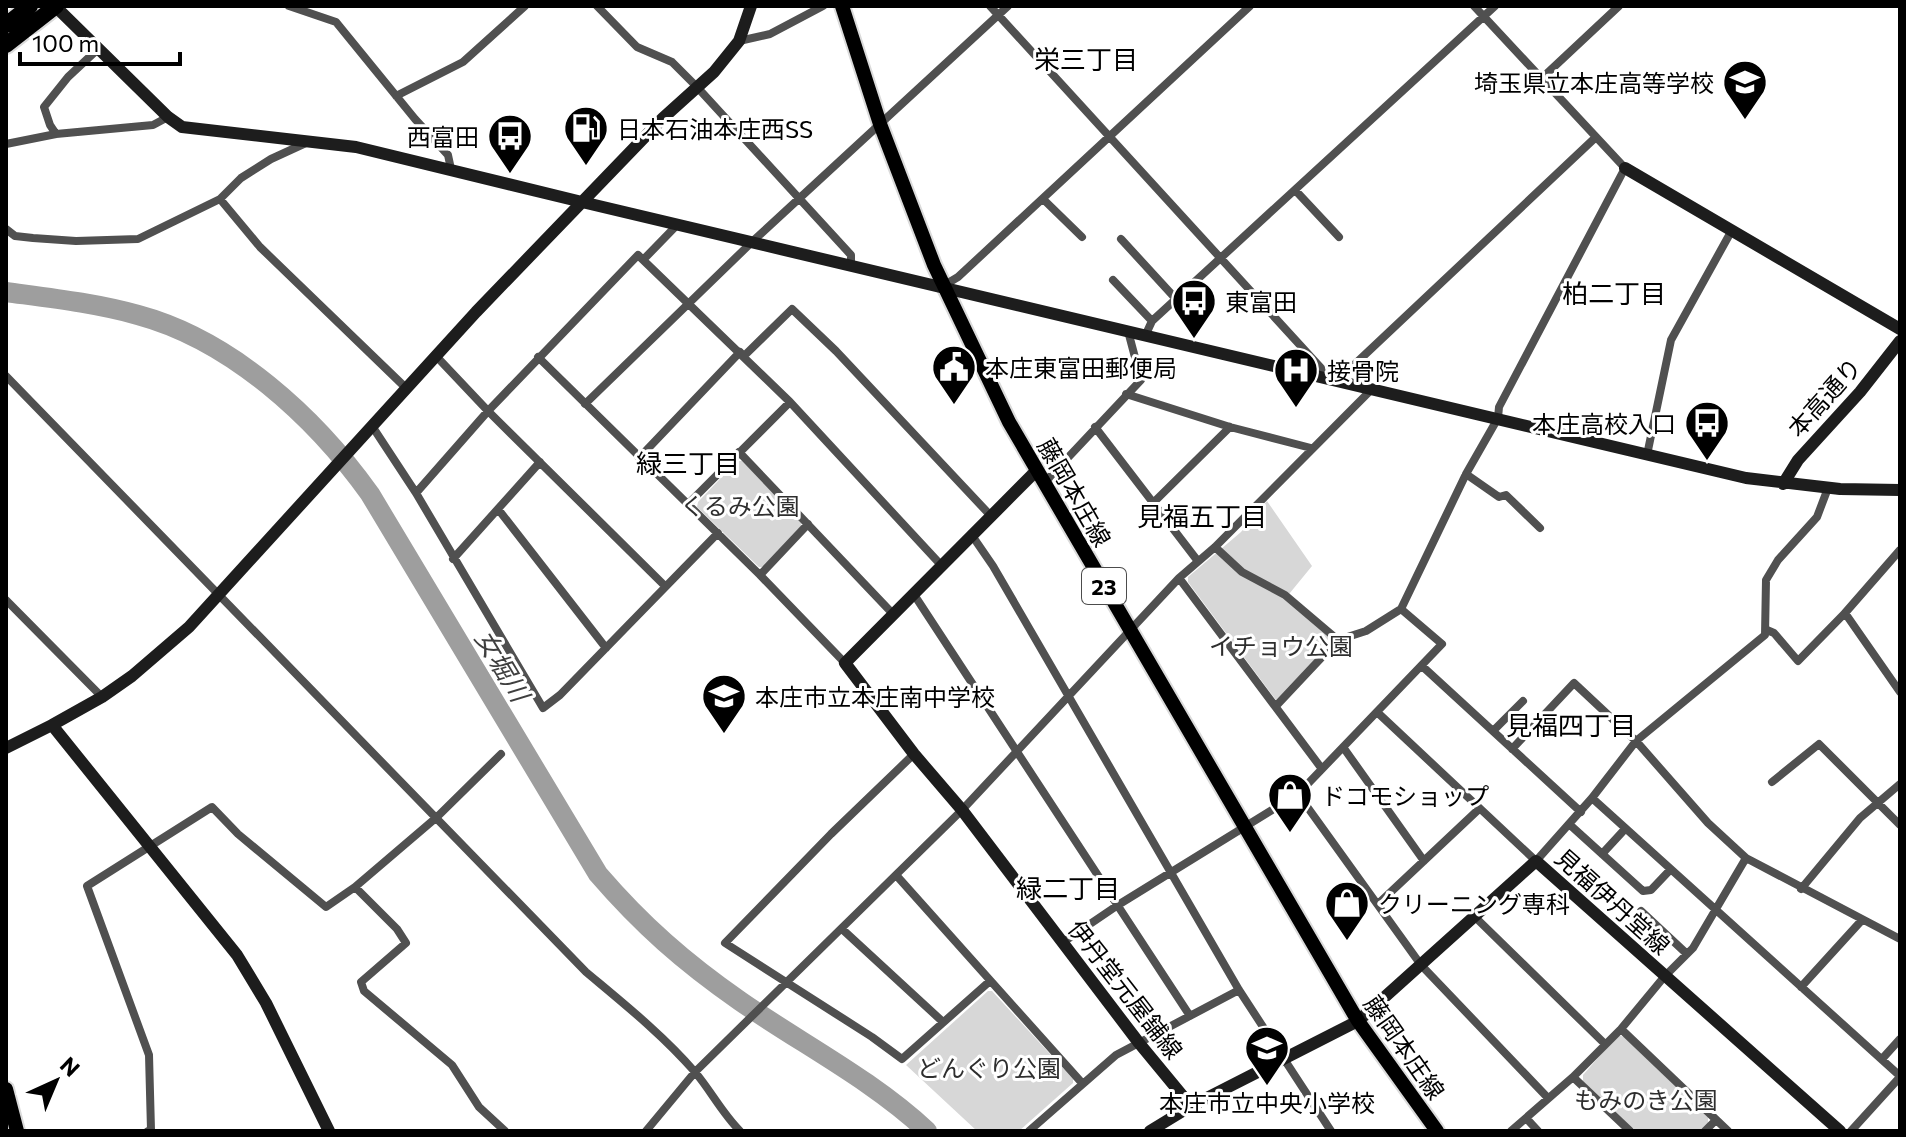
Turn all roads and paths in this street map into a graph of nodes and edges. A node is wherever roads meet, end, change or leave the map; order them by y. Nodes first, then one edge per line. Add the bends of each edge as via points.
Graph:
1 (30, 6) edge
2 (55, 6) edge
3 (289, 6) edge
4 (525, 6) edge
5 (597, 6) edge
6 (751, 6) edge
7 (823, 6) edge
8 (842, 6) edge
9 (990, 6) edge
10 (1008, 6) edge
11 (1250, 6) edge
12 (1474, 6) edge
13 (1495, 6) edge
14 (1619, 6) edge
15 (998, 15) junction
16 (1484, 16) junction
17 (6, 25) edge
18 (739, 41) junction
19 (6, 45) edge
20 (98, 49) junction
21 (1541, 79) junction
22 (697, 87) junction
23 (396, 96) junction
24 (168, 117) junction
25 (880, 124) junction
26 (56, 134) junction
27 (1109, 136) junction
28 (1596, 137) junction
29 (312, 140) junction
30 (6, 144) edge
31 (1625, 168) junction
32 (451, 169) junction
33 (1295, 190) junction
34 (220, 199) junction
35 (798, 199) junction
36 (1043, 199) junction
37 (582, 202) junction
38 (678, 223) junction
39 (6, 229) edge
40 (1732, 230) junction
41 (1082, 237) dead end
42 (1339, 237) dead end
43 (1121, 239) dead end
44 (753, 241) junction
45 (1221, 258) junction
46 (643, 260) junction
47 (851, 264) junction
48 (1113, 280) dead end
49 (943, 286) junction
50 (1176, 299) junction
51 (690, 303) junction
52 (1152, 321) junction
53 (1900, 329) edge
54 (1128, 330) junction
55 (1146, 334) junction
56 (1900, 341) edge
57 (742, 354) junction
58 (436, 356) junction
59 (538, 357) junction
60 (6, 376) edge
61 (1323, 377) junction
62 (1338, 380) junction
63 (406, 388) junction
64 (1372, 389) junction
65 (1126, 394) junction
66 (790, 402) junction
67 (585, 404) junction
68 (488, 411) junction
69 (1498, 418) junction
70 (372, 426) junction
71 (1095, 427) junction
72 (1230, 427) junction
73 (1311, 448) junction
74 (739, 452) junction
75 (1647, 455) junction
76 (639, 458) junction
77 (540, 462) junction
78 (1466, 474) junction
79 (1041, 476) junction
80 (1783, 484) junction
81 (1828, 488) junction
82 (1900, 490) edge
83 (416, 493) junction
84 (1154, 502) junction
85 (688, 504) junction
86 (498, 509) junction
87 (990, 515) junction
88 (808, 524) junction
89 (1540, 528) dead end
90 (718, 533) junction
91 (971, 534) junction
92 (1215, 547) junction
93 (1900, 550) edge
94 (453, 559) junction
95 (1197, 560) junction
96 (941, 565) junction
97 (760, 575) junction
98 (1179, 578) junction
99 (665, 586) junction
100 (913, 593) junction
101 (220, 595) junction
102 (6, 600) edge
103 (1401, 609) junction
104 (1845, 613) junction
105 (893, 614) junction
106 (1129, 629) junction
107 (1767, 630) junction
108 (1338, 640) junction
109 (606, 648) junction
110 (845, 663) junction
111 (1422, 666) junction
112 (1900, 692) edge
113 (1068, 694) junction
114 (102, 697) junction
115 (1523, 701) dead end
116 (1276, 706) junction
117 (1377, 712) junction
118 (52, 725) junction
119 (1493, 731) junction
120 (1636, 741) junction
121 (1343, 747) junction
122 (6, 748) edge
123 (1512, 749) junction
124 (1017, 752) junction
125 (501, 754) dead end
126 (914, 754) junction
127 (1322, 769) junction
128 (1772, 782) dead end
129 (1900, 784) edge
130 (1298, 794) junction
131 (1592, 798) junction
132 (1876, 802) junction
133 (1479, 809) junction
134 (962, 810) junction
135 (1581, 812) junction
136 (437, 817) junction
137 (1569, 824) junction
138 (1900, 825) edge
139 (1244, 828) junction
140 (1625, 829) junction
141 (150, 847) junction
142 (1602, 854) junction
143 (1746, 858) junction
144 (1424, 861) junction
145 (1536, 861) junction
146 (1670, 870) junction
147 (1172, 872) junction
148 (896, 875) junction
149 (355, 887) junction
150 (1801, 889) junction
151 (1378, 904) junction
152 (1118, 905) junction
153 (1714, 910) junction
154 (1641, 911) dead end
155 (1475, 917) junction
156 (1862, 920) junction
157 (842, 929) junction
158 (1900, 939) edge
159 (1062, 943) junction
160 (1687, 954) junction
161 (1421, 965) junction
162 (1664, 977) junction
163 (990, 981) junction
164 (787, 983) junction
165 (1801, 987) junction
166 (1239, 990) junction
167 (1190, 1016) junction
168 (1358, 1021) junction
169 (943, 1022) junction
170 (1621, 1029) junction
171 (1900, 1039) edge
172 (1139, 1043) junction
173 (1605, 1044) junction
174 (1282, 1059) junction
175 (1882, 1059) junction
176 (695, 1072) junction
177 (1900, 1076) edge
178 (1573, 1077) junction
179 (1082, 1083) junction
180 (6, 1089) edge
181 (1548, 1098) junction
182 (1191, 1106) junction
183 (1526, 1118) junction
184 (1716, 1120) junction
185 (17, 1131) edge
186 (148, 1131) edge
187 (329, 1131) edge
188 (505, 1131) edge
189 (646, 1131) edge
190 (740, 1131) edge
191 (1029, 1131) edge
192 (1150, 1131) edge
193 (1331, 1131) edge
194 (1437, 1131) edge
195 (1511, 1131) edge
196 (1538, 1131) edge
197 (1630, 1131) edge
198 (1705, 1131) edge
199 (1728, 1131) edge
200 (1840, 1131) edge
201 (1851, 1131) edge

1 - 17 highway
2 - 19 highway
2 - 20 street
3 - 23 street via 336,22
4 - 23 street via 463,62
5 - 22 street via 637,47 672,62
6 - 18 street
7 - 18 street via 770,34
8 - 25 main road, 藤岡本庄線 / 23
9 - 15 street
10 - 15 street
11 - 27 street
12 - 16 street
13 - 16 street
14 - 21 street
15 - 25 street
15 - 27 street
16 - 21 street
16 - 33 street
18 - 22 street
20 - 24 street
20 - 26 street via 44,107
21 - 28 street
22 - 35 street
22 - 37 street
23 - 32 street via 448,155
24 - 26 street via 153,125
24 - 29 street via 191,128
25 - 35 street
25 - 49 main road, 藤岡本庄線 / 23
26 - 30 street
27 - 36 street
27 - 45 street
28 - 31 street
28 - 62 street
29 - 32 street
29 - 34 street via 241,178
31 - 40 street
31 - 69 street via 1499,407
32 - 37 street
33 - 42 street
33 - 45 street
34 - 39 street via 138,239 33,238
34 - 63 street via 260,247
35 - 44 street
35 - 47 street via 851,255
36 - 41 street
36 - 49 street
37 - 38 street
37 - 58 street
38 - 44 street
38 - 46 street
40 - 53 street
40 - 75 street via 1671,340
43 - 50 street
44 - 47 street
44 - 51 street
45 - 50 street
45 - 61 street via 1321,368
46 - 51 street
46 - 59 street via 638,255
47 - 49 street
48 - 52 street
49 - 54 street
49 - 79 main road, 藤岡本庄線 / 23
50 - 52 street
51 - 57 street
51 - 67 street
52 - 55 street
54 - 55 street
54 - 65 street via 1141,380
55 - 61 street
56 - 80 street, 本高通り
57 - 66 street
57 - 76 street
57 - 87 street via 792,309
58 - 63 street
58 - 68 street
59 - 67 street
59 - 68 street
60 - 101 street
61 - 62 street
62 - 64 street
63 - 70 street
64 - 69 street
64 - 73 street
65 - 71 street
65 - 72 street
66 - 74 street
66 - 96 street
67 - 76 street
68 - 77 street
68 - 83 street
69 - 75 street
69 - 78 street
70 - 83 street
70 - 101 street
71 - 79 street
71 - 84 street
72 - 73 street
72 - 84 street
73 - 92 street
74 - 85 street
74 - 88 street
75 - 80 street
76 - 85 street
77 - 86 street
77 - 99 street
78 - 89 street via 1499,497 1506,495
78 - 103 street
79 - 87 street
79 - 106 main road, 藤岡本庄線 / 23
80 - 81 street
81 - 82 street
81 - 107 street via 1817,517 1766,580
83 - 94 street
84 - 95 street
85 - 90 street
86 - 94 street
86 - 109 street
87 - 91 street
88 - 97 street
88 - 105 street
90 - 97 street
90 - 99 street
91 - 96 street
91 - 113 street
92 - 95 street
92 - 108 street
93 - 104 street
94 - 109 street via 543,708
95 - 98 street
96 - 100 street
97 - 110 street
98 - 106 street
98 - 116 street
99 - 109 street
100 - 105 street
100 - 124 street
101 - 114 street via 161,653
101 - 136 street
102 - 114 street
103 - 108 street via 1366,631
103 - 111 street via 1442,644
104 - 107 street via 1798,661
104 - 112 street
105 - 110 street
106 - 113 street
106 - 139 main road, 藤岡本庄線 / 23
107 - 120 street
108 - 116 street
110 - 126 street, 伊丹堂元屋舗線
111 - 117 street
111 - 119 street
113 - 124 street
113 - 147 street
114 - 118 street
115 - 119 street
116 - 127 street
117 - 121 street
117 - 133 street
118 - 122 street
118 - 141 street
119 - 123 street
120 - 123 street via 1574,683
120 - 131 street
120 - 143 street
121 - 127 street
121 - 144 street
123 - 135 street
124 - 134 street
124 - 152 street
125 - 136 street
126 - 134 street, 伊丹堂元屋舗線
126 - 164 street via 725,943
127 - 130 street
128 - 132 street via 1819,744
129 - 132 street
130 - 139 street
130 - 151 street
131 - 135 street
131 - 140 street
132 - 138 street
132 - 150 street
133 - 144 street
133 - 145 street
134 - 148 street
134 - 159 street, 伊丹堂元屋舗線
135 - 137 street
136 - 149 street
136 - 176 street via 586,972
137 - 142 street
137 - 145 street
139 - 147 street
139 - 168 main road, 藤岡本庄線 / 23
140 - 142 street
140 - 146 street
141 - 149 street via 212,807 326,907
141 - 186 street via 87,886 149,1055
141 - 187 street via 254,980
142 - 146 street via 1643,891 1651,890
143 - 150 street
143 - 153 street
144 - 151 street
145 - 155 street, 見福伊丹堂線
145 - 162 street, 見福伊丹堂線
146 - 153 street
147 - 152 street
147 - 166 street
148 - 157 street
148 - 163 street
149 - 188 street via 406,943 361,982 364,991 452,1065 479,1107
150 - 156 street
151 - 161 street
152 - 159 street
152 - 167 street
153 - 160 street
153 - 165 street
154 - 160 street
155 - 161 street, 見福伊丹堂線
155 - 173 street
156 - 158 street
156 - 165 street
157 - 164 street
157 - 169 street
159 - 172 street, 伊丹堂元屋舗線
160 - 162 street
161 - 168 street, 見福伊丹堂線
161 - 181 street
162 - 170 street
162 - 200 street, 見福伊丹堂線
163 - 169 street
163 - 179 street
164 - 169 street via 902,1059
164 - 176 street
165 - 175 street
166 - 167 street
166 - 174 street
167 - 172 street
168 - 174 street
168 - 194 main road, 藤岡本庄線 / 23
170 - 173 street
170 - 184 street
171 - 175 street
172 - 179 street
172 - 182 street, 伊丹堂元屋舗線
173 - 178 street
174 - 182 street
174 - 193 street
175 - 177 street
176 - 189 street
176 - 190 street
177 - 201 street
178 - 181 street
178 - 197 street
179 - 191 street
180 - 185 main road
181 - 183 street
182 - 192 street
183 - 195 street
183 - 196 street
184 - 198 street
184 - 199 street

